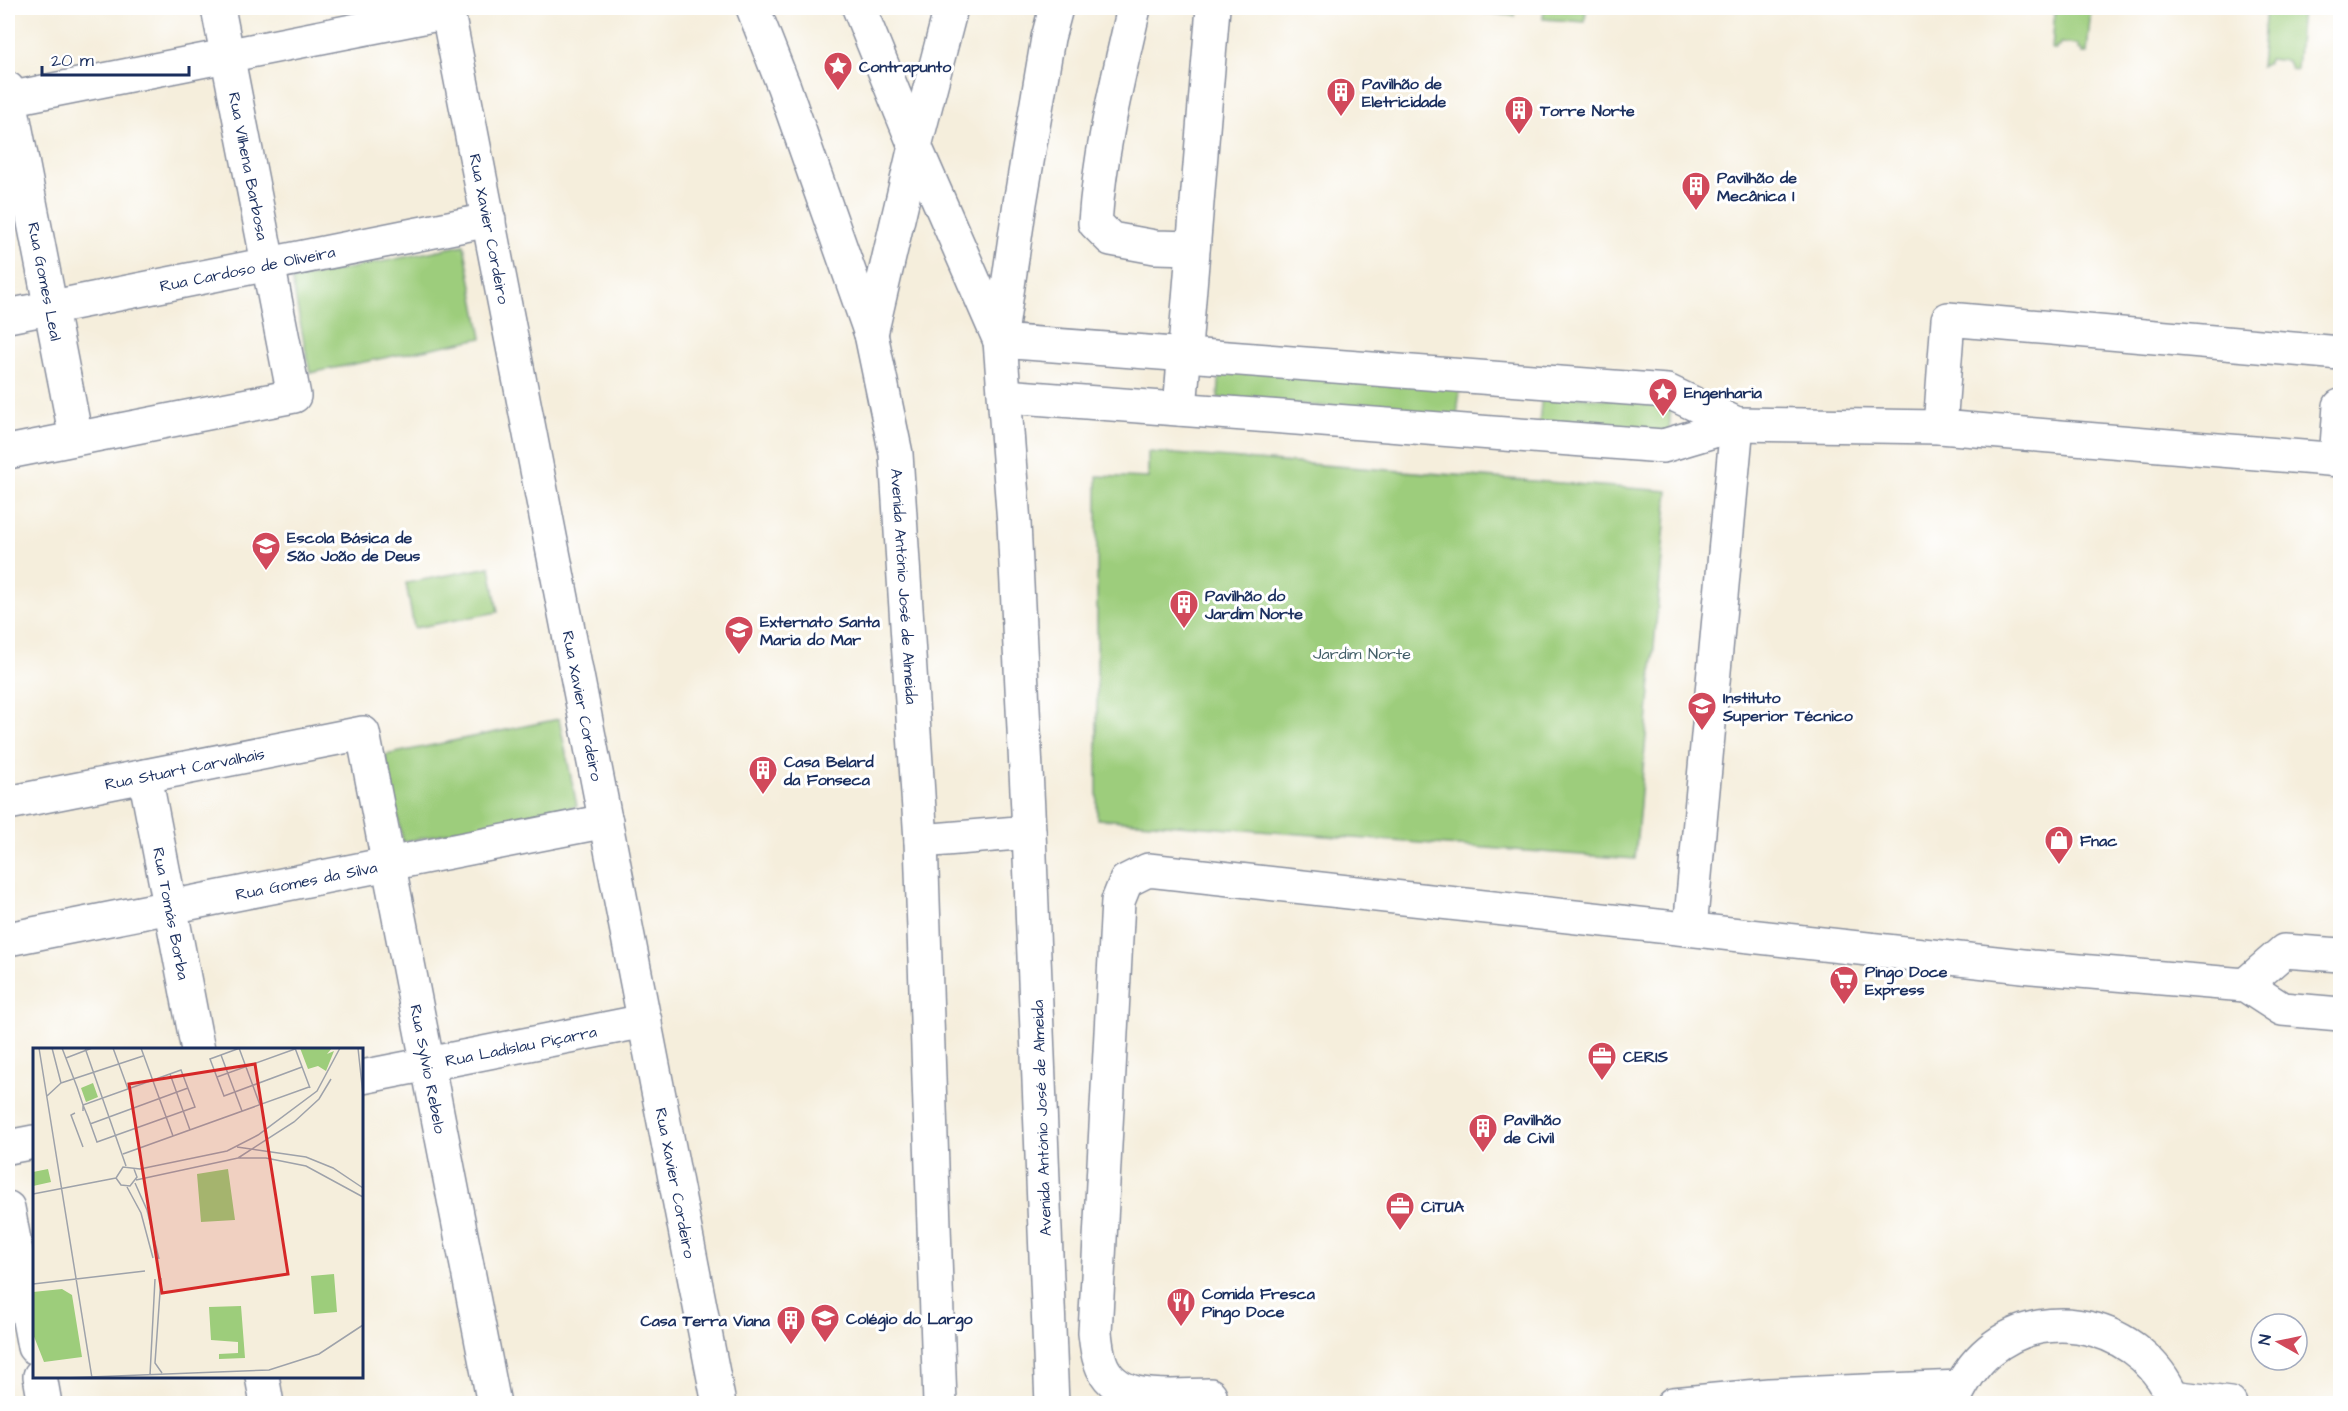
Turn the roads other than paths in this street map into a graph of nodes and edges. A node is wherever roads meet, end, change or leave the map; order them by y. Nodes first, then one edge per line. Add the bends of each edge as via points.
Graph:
1 (218, 8) edge
2 (753, 8) edge
3 (859, 8) edge
4 (951, 8) edge
5 (1056, 8) edge
6 (1134, 8) edge
7 (1213, 8) edge
8 (448, 10) edge
9 (228, 56) junction
10 (8, 96) edge
11 (915, 146) junction
12 (489, 220) junction
13 (1194, 248) junction
14 (268, 264) junction
15 (50, 308) junction
16 (8, 316) edge
17 (871, 334) junction
18 (1000, 341) junction
19 (2340, 353) edge
20 (1183, 355) junction
21 (1006, 396) junction
22 (2340, 406) edge
23 (1180, 409) junction
24 (1737, 424) junction
25 (1940, 427) junction
26 (76, 438) junction
27 (8, 452) edge
28 (2338, 460) edge
29 (363, 733) joint
30 (145, 776) junction
31 (8, 803) edge
32 (606, 821) junction
33 (1029, 832) junction
34 (921, 841) junction
35 (388, 864) junction
36 (170, 907) junction
37 (1690, 929) junction
38 (8, 939) edge
39 (2340, 955) edge
40 (2245, 985) junction
41 (2340, 1014) edge
42 (645, 1021) junction
43 (198, 1048) edge
44 (428, 1064) junction
45 (363, 1077) edge
46 (33, 1142) edge
47 (8, 1147) edge
48 (8, 1208) edge
49 (33, 1342) edge
50 (40, 1378) edge
51 (262, 1378) edge
52 (1210, 1395) dead end
53 (1956, 1395) edge
54 (2174, 1400) edge
55 (45, 1404) edge
56 (267, 1404) edge
57 (494, 1404) edge
58 (719, 1404) edge
59 (940, 1404) edge
60 (1052, 1404) edge
61 (1673, 1404) edge
62 (2230, 1404) edge

1 - 9 street, Rua Vilhena Barbosa
2 - 17 street, Avenida António José de Almeida
3 - 11 street
4 - 11 street
5 - 18 street via 1020,203
6 - 13 street via 1111,108 1095,224 1111,239 1155,247
7 - 13 street
8 - 9 street
8 - 12 street, Rua Xavier Cordeiro
9 - 10 street
9 - 14 street, Rua Vilhena Barbosa
10 - 15 street, Rua Gomes Leal
11 - 17 street
11 - 18 street
12 - 14 street, Rua Cardoso de Oliveira
12 - 32 street, Rua Xavier Cordeiro
13 - 20 street
14 - 15 street, Rua Cardoso de Oliveira
14 - 26 street, Rua Vilhena Barbosa via 294,396
15 - 16 street, Rua Cardoso de Oliveira
15 - 26 street, Rua Gomes Leal
17 - 34 street, Avenida António José de Almeida via 896,454
18 - 20 street
18 - 21 street, Avenida António José de Almeida
19 - 25 street via 1948,319
20 - 23 street
20 - 24 street via 1667,391
21 - 23 street
21 - 33 street, Avenida António José de Almeida
22 - 28 street
23 - 24 street via 1663,446
24 - 25 street
24 - 37 street
25 - 28 street
26 - 27 street
29 - 30 street, Rua Stuart Carvalhais
29 - 35 street, Rua Sylvio Rebelo
30 - 31 street, Rua Stuart Carvalhais
30 - 36 street, Rua Tomás Borba
32 - 35 street, Rua Gomes da Silva
32 - 42 street, Rua Xavier Cordeiro
33 - 34 street
33 - 60 street, Avenida António José de Almeida
34 - 59 street, Avenida António José de Almeida
35 - 36 street, Rua Gomes da Silva
35 - 44 street, Rua Sylvio Rebelo
36 - 38 street, Rua Gomes da Silva
36 - 43 street, Rua Tomás Borba
37 - 40 street via 2054,969
37 - 52 street via 1149,870 1126,881 1118,901 1095,1333 1100,1362 1116,1385 1143,1395
39 - 40 street via 2284,951
40 - 41 street via 2282,1009
42 - 44 street, Rua Ladislau Piçarra
42 - 58 street, Rua Xavier Cordeiro
44 - 45 street, Rua Ladislau Piçarra
44 - 57 street, Rua Sylvio Rebelo
46 - 47 street
48 - 49 street
50 - 55 street
51 - 56 street
53 - 54 street via 1977,1363 2003,1341 2034,1328 2067,1324 2101,1330 2130,1345 2155,1368
53 - 61 street via 1769,1395
54 - 62 street

